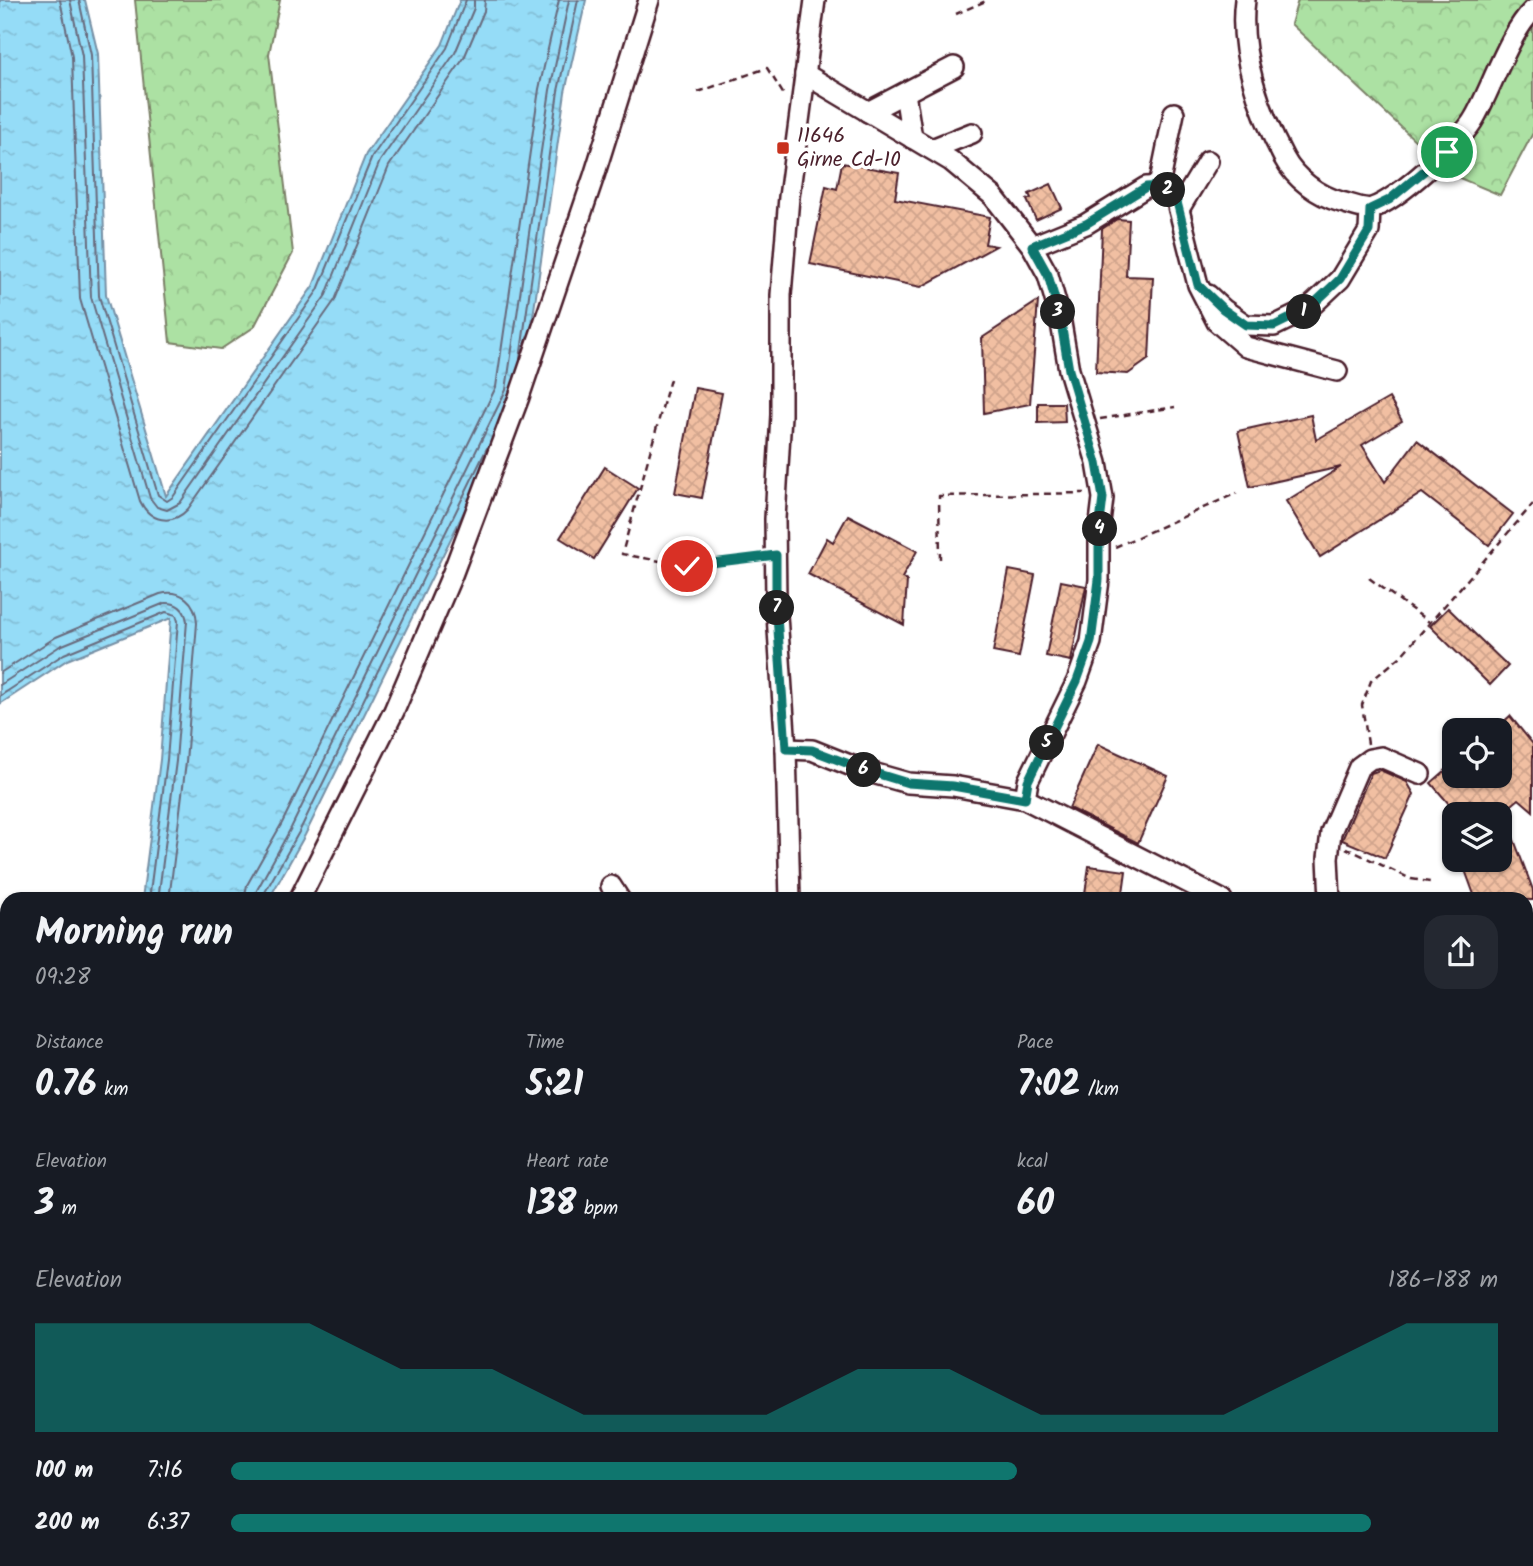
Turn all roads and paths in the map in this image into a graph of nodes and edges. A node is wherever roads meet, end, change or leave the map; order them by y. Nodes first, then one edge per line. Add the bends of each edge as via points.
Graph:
1 (649, 0) edge
2 (816, 0) edge
3 (988, 0) edge
4 (1245, 0) edge
5 (1533, 10) edge
6 (956, 14) dead end
7 (954, 67) dead end
8 (805, 75) junction
9 (698, 92) dead end
10 (905, 93) junction
11 (868, 112) junction
12 (1174, 113) dead end
13 (799, 118) junction
14 (972, 133) dead end
15 (912, 138) junction
16 (932, 149) junction
17 (1208, 161) dead end
18 (1159, 186) junction
19 (1178, 209) junction
20 (1370, 209) junction
21 (1032, 246) junction
22 (1198, 285) junction
23 (1337, 371) dead end
24 (670, 379) dead end
25 (1175, 407) dead end
26 (1083, 422) junction
27 (1102, 493) junction
28 (1237, 494) dead end
29 (1533, 504) edge
30 (1099, 554) junction
31 (776, 555) junction
32 (940, 559) dead end
33 (1369, 579) dead end
34 (1429, 622) junction
35 (786, 749) junction
36 (1370, 759) junction
37 (1420, 774) dead end
38 (1025, 799) junction
39 (1329, 840) junction
40 (1430, 882) dead end
41 (303, 892) edge
42 (790, 892) edge
43 (1206, 892) edge
44 (1329, 892) edge

1 - 41 street via 519,397 452,575 394,711
2 - 8 street
3 - 6 path
4 - 20 street via 1248,58 1262,112 1286,162 1308,186 1334,200
5 - 20 street via 1474,120 1447,152 1389,200
7 - 10 street
8 - 11 street
8 - 13 street
9 - 13 path via 767,68
10 - 11 street
10 - 15 street
11 - 15 street
12 - 18 street
13 - 31 street via 781,295
14 - 16 street
15 - 16 street
16 - 21 street via 993,196
17 - 19 street
18 - 19 street via 1164,186
18 - 21 street via 1146,187 1086,224
19 - 22 street
20 - 22 street via 1369,231 1340,279 1307,310 1274,326 1246,325
21 - 26 street via 1048,275
22 - 23 street via 1217,323 1246,347
24 - 31 path via 622,554 687,566
25 - 26 path
26 - 27 street
27 - 30 street
27 - 32 path via 939,496
28 - 30 path
29 - 34 path
30 - 38 street via 1091,642 1028,781
31 - 35 street
33 - 34 path
34 - 36 path via 1400,657 1371,681 1363,705
35 - 38 street via 812,750 908,783
35 - 42 street
36 - 37 street via 1386,758
36 - 39 street via 1359,767
38 - 43 street
39 - 40 path via 1411,879
39 - 44 street

